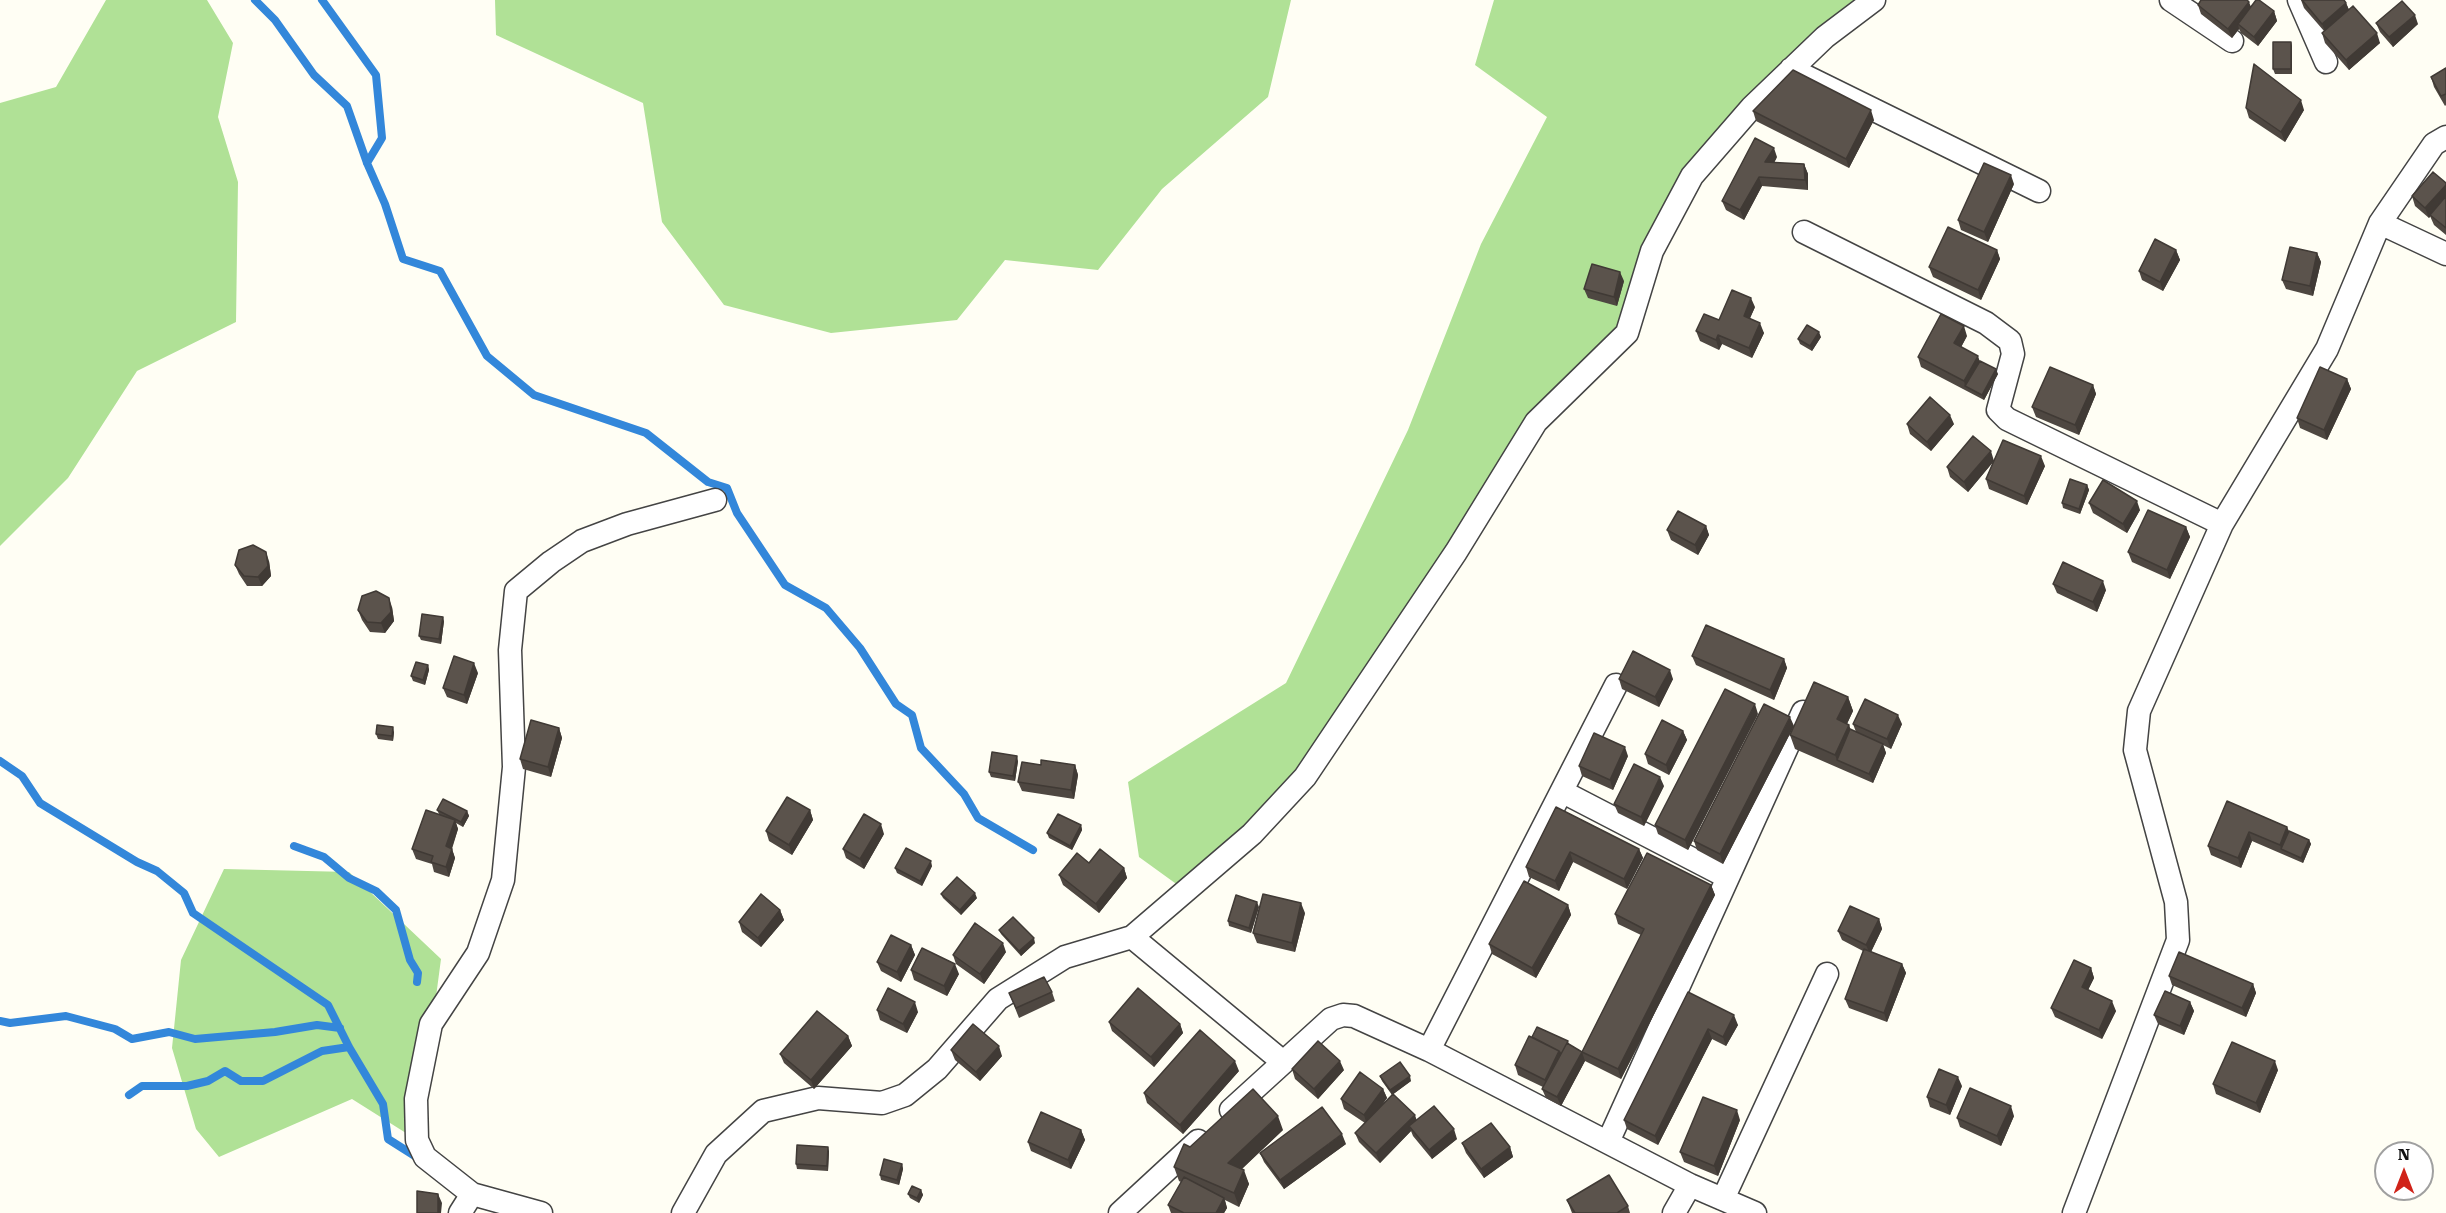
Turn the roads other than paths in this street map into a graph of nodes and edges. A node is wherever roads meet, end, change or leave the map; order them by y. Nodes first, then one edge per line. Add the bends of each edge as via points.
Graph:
1 (1874, 0) edge
2 (2171, 0) edge
3 (2299, 0) edge
4 (2232, 41) dead end
5 (2326, 62) dead end
6 (1791, 69) junction
7 (2446, 138) edge
8 (2039, 191) dead end
9 (2380, 223) junction
10 (1804, 232) dead end
11 (2446, 254) edge
12 (715, 500) dead end
13 (2222, 524) junction
14 (1616, 685) dead end
15 (1812, 694) edge
16 (1563, 792) junction
17 (1727, 877) junction
18 (1132, 937) junction
19 (1827, 974) dead end
20 (1429, 1050) junction
21 (1283, 1062) junction
22 (1608, 1142) junction
23 (1690, 1185) junction
24 (472, 1194) junction
25 (1723, 1199) junction
26 (460, 1213) edge
27 (541, 1213) edge
28 (682, 1213) edge
29 (1120, 1213) edge
30 (1674, 1213) edge
31 (1755, 1213) edge
32 (2074, 1213) edge

1 - 6 street
2 - 4 street
3 - 5 street
6 - 8 street
6 - 18 street via 1752,106 1692,176 1652,251 1628,333 1536,422 1456,552 1305,777 1252,834
7 - 9 street via 2434,144
9 - 11 street
9 - 13 street via 2327,349
10 - 13 street via 1986,323 2010,341 2013,354 1998,410 2007,419
12 - 24 street via 582,541 516,591 510,650 514,767 503,880 478,952 431,1024 416,1099 417,1140 425,1157
13 - 32 street via 2139,711 2135,750 2176,902 2178,940
14 - 16 street
15 - 17 street
16 - 17 street
16 - 20 street
17 - 22 street
18 - 21 street
18 - 28 street via 1065,957 998,999 937,1069 905,1095 882,1103 818,1098 763,1111 716,1154
19 - 25 street
20 - 21 street via 1343,1014 1331,1019
20 - 22 street
21 - 29 street
22 - 23 street
23 - 25 street
23 - 30 street
24 - 26 street
24 - 27 street
25 - 31 street

